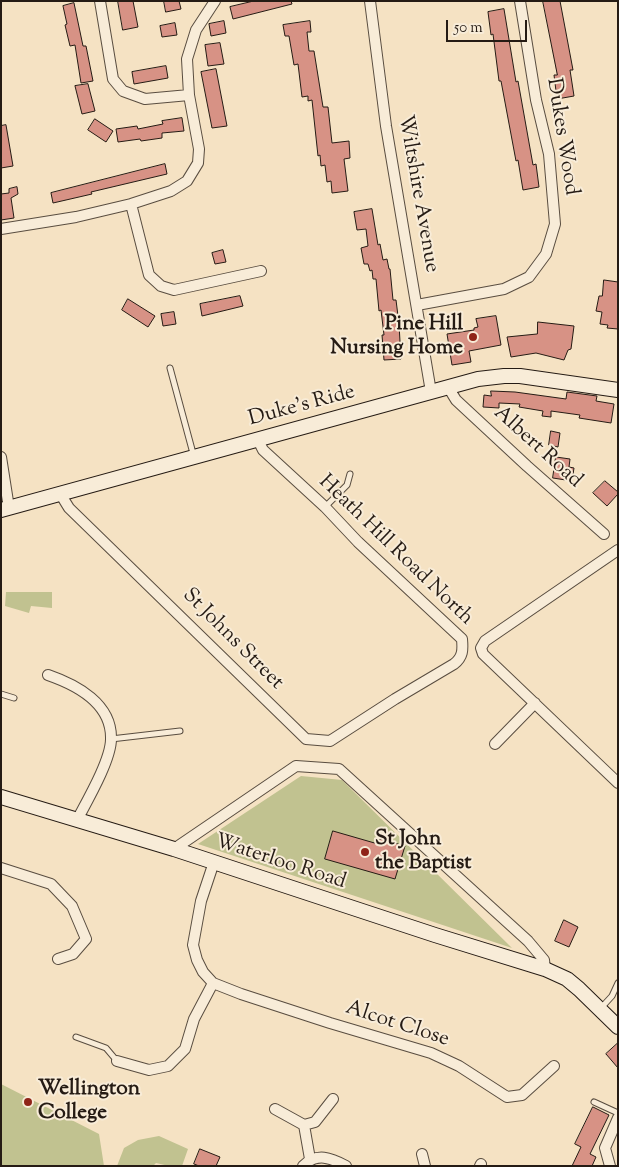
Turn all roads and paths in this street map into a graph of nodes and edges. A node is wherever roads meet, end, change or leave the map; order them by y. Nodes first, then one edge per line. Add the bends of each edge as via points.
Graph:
1 (100, 1) edge
2 (215, 1) edge
3 (370, 1) edge
4 (520, 1) edge
5 (188, 95) junction
6 (131, 204) junction
7 (1, 228) edge
8 (261, 271) dead end
9 (417, 305) junction
10 (170, 368) dead end
11 (448, 387) junction
12 (618, 390) edge
13 (431, 392) junction
14 (258, 440) junction
15 (1, 457) edge
16 (194, 458) junction
17 (350, 474) dead end
18 (61, 494) junction
19 (325, 507) junction
20 (5, 509) edge
21 (604, 534) dead end
22 (618, 550) edge
23 (48, 675) dead end
24 (1, 694) edge
25 (14, 698) dead end
26 (395, 699) joint
27 (535, 703) junction
28 (180, 732) dead end
29 (111, 740) junction
30 (495, 744) dead end
31 (618, 783) edge
32 (1, 797) edge
33 (77, 820) junction
34 (174, 849) junction
35 (214, 862) junction
36 (1, 868) edge
37 (58, 959) dead end
38 (545, 969) junction
39 (213, 983) junction
40 (618, 984) edge
41 (600, 1008) junction
42 (618, 1027) edge
43 (76, 1038) dead end
44 (117, 1062) joint
45 (554, 1066) dead end
46 (333, 1099) dead end
47 (594, 1102) dead end
48 (275, 1109) dead end
49 (618, 1113) edge
50 (618, 1118) edge
51 (304, 1125) junction
52 (422, 1154) dead end
53 (307, 1162) edge
54 (346, 1166) edge
55 (425, 1166) edge
56 (610, 1166) edge

1 - 5 street via 113,80 123,91 145,99
2 - 5 street via 196,30 187,60
3 - 9 street, Wiltshire Avenue via 386,126
4 - 9 street, Dukes Wood via 536,100 549,154 556,224 546,254 529,277 504,289
5 - 6 street via 199,148 198,163 187,181 171,191
6 - 7 street via 76,217
6 - 8 street via 149,275 161,286 174,290
9 - 13 street, Wiltshire Avenue
10 - 16 lane
11 - 12 street, Duke's Ride via 504,376
11 - 13 street, Duke's Ride
11 - 21 street, Albert Road via 456,400
13 - 14 street, Duke's Ride
14 - 16 street, Duke's Ride
14 - 19 street, Heath Hill Road North via 263,450
15 - 20 street
16 - 18 street, Duke's Ride
17 - 19 lane via 347,485
18 - 20 street, Duke's Ride
18 - 26 street, St Johns Street via 69,508 306,739 330,741
19 - 26 street, Heath Hill Road North via 462,639 461,658
22 - 27 street via 485,641 481,648
23 - 29 street via 81,689 98,704 108,720
24 - 25 lane
27 - 30 street
27 - 31 street
28 - 29 lane
29 - 33 street via 95,786
32 - 33 street, Waterloo Road
33 - 34 street, Waterloo Road
34 - 35 street, Waterloo Road
34 - 38 street via 296,766 339,769 528,941 544,960
35 - 38 street, Waterloo Road
35 - 39 street via 201,901 193,945 202,972
36 - 37 street via 51,884 72,906 86,939 73,954
38 - 41 street, Waterloo Road via 567,979
39 - 44 street via 194,1019 185,1049 168,1066 149,1070
39 - 45 street, Alcot Close via 431,1053 460,1066 507,1097 522,1096
40 - 41 lane
41 - 42 street, Waterloo Road
43 - 44 lane via 106,1048
46 - 51 street via 315,1122
47 - 49 lane
48 - 51 street
50 - 56 street via 605,1148
51 - 53 street
52 - 55 street
53 - 54 street via 326,1157

